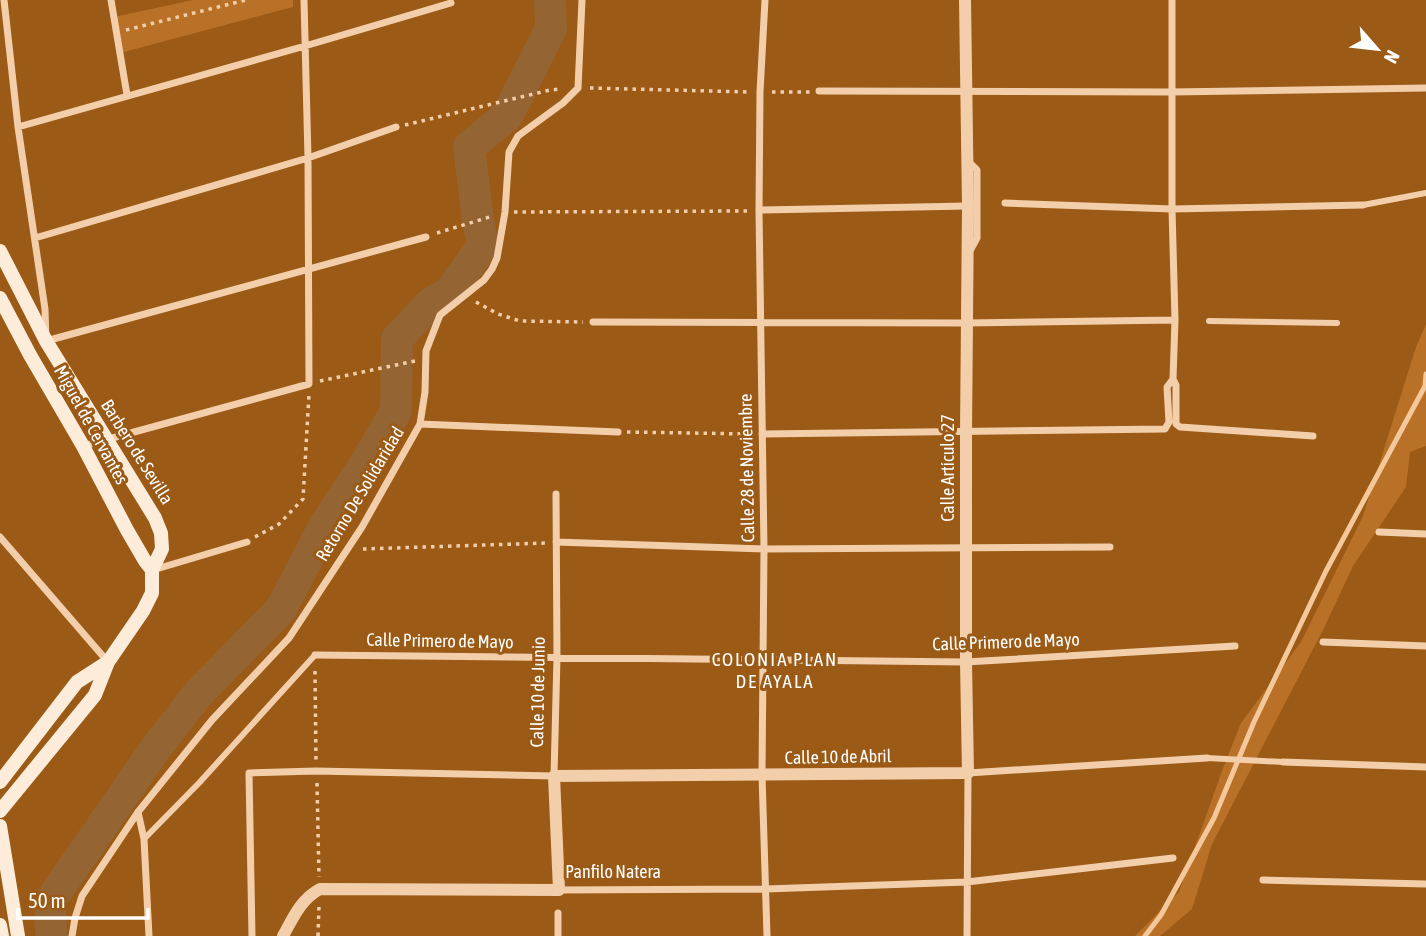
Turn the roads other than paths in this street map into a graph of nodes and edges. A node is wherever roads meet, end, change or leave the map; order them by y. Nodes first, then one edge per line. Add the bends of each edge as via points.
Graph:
1 (4, 0) edge
2 (111, 0) edge
3 (304, 0) edge
4 (582, 0) edge
5 (765, 0) edge
6 (965, 0) edge
7 (1172, 0) edge
8 (451, 3) dead end
9 (305, 46) junction
10 (1426, 88) edge
11 (966, 91) junction
12 (819, 92) road end
13 (1171, 92) junction
14 (127, 95) junction
15 (18, 127) junction
16 (396, 127) road end
17 (308, 158) junction
18 (967, 161) junction
19 (1426, 193) edge
20 (1004, 203) dead end
21 (1363, 205) joint
22 (968, 206) junction
23 (1172, 209) junction
24 (759, 210) junction
25 (426, 237) road end
26 (35, 238) junction
27 (0, 251) edge
28 (967, 255) junction
29 (309, 269) junction
30 (0, 298) edge
31 (1175, 320) junction
32 (1209, 321) dead end
33 (593, 322) road end
34 (761, 322) junction
35 (966, 323) junction
36 (1337, 323) dead end
37 (47, 341) junction
38 (1172, 379) junction
39 (421, 424) junction
40 (618, 432) road end
41 (966, 432) junction
42 (762, 434) junction
43 (1313, 436) dead end
44 (105, 439) junction
45 (83, 446) junction
46 (556, 494) dead end
47 (1379, 532) dead end
48 (1426, 534) edge
49 (0, 537) edge
50 (247, 542) road end
51 (556, 542) junction
52 (1110, 547) dead end
53 (966, 548) junction
54 (764, 549) junction
55 (152, 570) junction
56 (1323, 642) dead end
57 (1235, 646) dead end
58 (1426, 646) edge
59 (315, 655) joint
60 (557, 657) junction
61 (763, 659) junction
62 (108, 662) junction
63 (965, 662) junction
64 (1207, 758) joint
65 (1283, 762) joint
66 (1426, 767) edge
67 (968, 773) junction
68 (762, 775) junction
69 (554, 776) junction
70 (0, 782) edge
71 (0, 811) edge
72 (138, 813) junction
73 (0, 826) edge
74 (144, 839) junction
75 (1173, 858) dead end
76 (1262, 880) dead end
77 (967, 882) junction
78 (1426, 884) edge
79 (766, 889) junction
80 (559, 890) junction
81 (558, 913) dead end
82 (0, 925) edge
83 (2, 936) edge
84 (18, 936) edge
85 (72, 936) edge
86 (149, 936) edge
87 (253, 936) edge
88 (283, 936) edge
89 (558, 936) edge
90 (767, 936) edge
91 (967, 936) edge

1 - 15 street
2 - 14 street
3 - 9 street
4 - 39 street, Retorno De Solidaridad via 578,88 518,136 509,152 497,258 484,280 440,314 426,351
5 - 24 street, Calle 28 de Noviembre
6 - 11 street, Calle Artículo 27
7 - 13 street
8 - 9 street
9 - 14 street
9 - 17 street
10 - 13 street
11 - 12 street
11 - 13 street
11 - 18 street, Calle Artículo 27
13 - 23 street
14 - 15 street
15 - 26 street
16 - 17 street
17 - 26 street
17 - 29 street
18 - 22 street, Calle Artículo 27
18 - 28 street via 977,170 978,204 977,238
19 - 21 street
20 - 23 street
21 - 23 street
22 - 24 street
22 - 28 street, Calle Artículo 27
23 - 31 street
24 - 34 street, Calle 28 de Noviembre
25 - 29 street
26 - 37 street
27 - 37 main road, Barbero de Sevilla
28 - 35 street, Calle Artículo 27
29 - 37 street
29 - 44 street via 309,384
30 - 45 main road, Miguel de Cervantes
31 - 35 street
31 - 38 street
32 - 36 street
33 - 34 street
34 - 35 street
34 - 42 street, Calle 28 de Noviembre
35 - 41 street, Calle Artículo 27
37 - 44 main road, Barbero de Sevilla
38 - 41 street via 1167,387 1169,422 1165,429
38 - 43 street via 1180,427
39 - 40 street
39 - 72 street, Retorno De Solidaridad via 289,638 212,720
41 - 42 street
41 - 53 street, Calle Artículo 27
42 - 54 street, Calle 28 de Noviembre
44 - 45 street
44 - 55 main road, Barbero de Sevilla via 161,533 162,549
45 - 55 main road, Miguel de Cervantes
46 - 51 street, Calle 10 de Junio
47 - 48 street
49 - 62 street
50 - 55 street
51 - 54 street
51 - 60 street, Calle 10 de Junio
52 - 53 street
53 - 54 street
53 - 63 street, Calle Artículo 27
54 - 61 street, Calle 28 de Noviembre
55 - 62 main road, Barbero de Sevilla via 152,593
56 - 58 street
57 - 63 street, Calle Primero de Mayo
59 - 60 street, Calle Primero de Mayo
59 - 74 street
60 - 61 street, Calle Primero de Mayo
60 - 69 street, Calle 10 de Junio
61 - 63 street, Calle Primero de Mayo
61 - 68 street, Calle 28 de Noviembre
62 - 70 main road, Barbero de Sevilla via 77,681
62 - 71 main road, Barbero de Sevilla via 95,695
63 - 67 street, Calle Artículo 27
64 - 65 street, Calle 10 de Abril
64 - 67 street, Calle 10 de Abril
65 - 66 street, Calle 10 de Abril
67 - 68 street, Calle 10 de Abril
67 - 77 street, Calle Artículo 27
68 - 69 street, Calle 10 de Abril
68 - 79 street, Calle 28 de Noviembre
69 - 80 street, Calle 10 de Junio
69 - 87 street, Calle 10 de Abril via 249,773
72 - 74 street
72 - 85 street, Retorno De Solidaridad via 82,896
73 - 84 main road
74 - 86 street
75 - 77 street, Panfilo Natera
76 - 78 street
77 - 79 street, Panfilo Natera
77 - 91 street, Calle Artículo 27
79 - 80 street, Panfilo Natera
79 - 90 street, Calle 28 de Noviembre
80 - 88 street, Panfilo Natera via 320,889 303,902
81 - 89 street
82 - 83 main road

